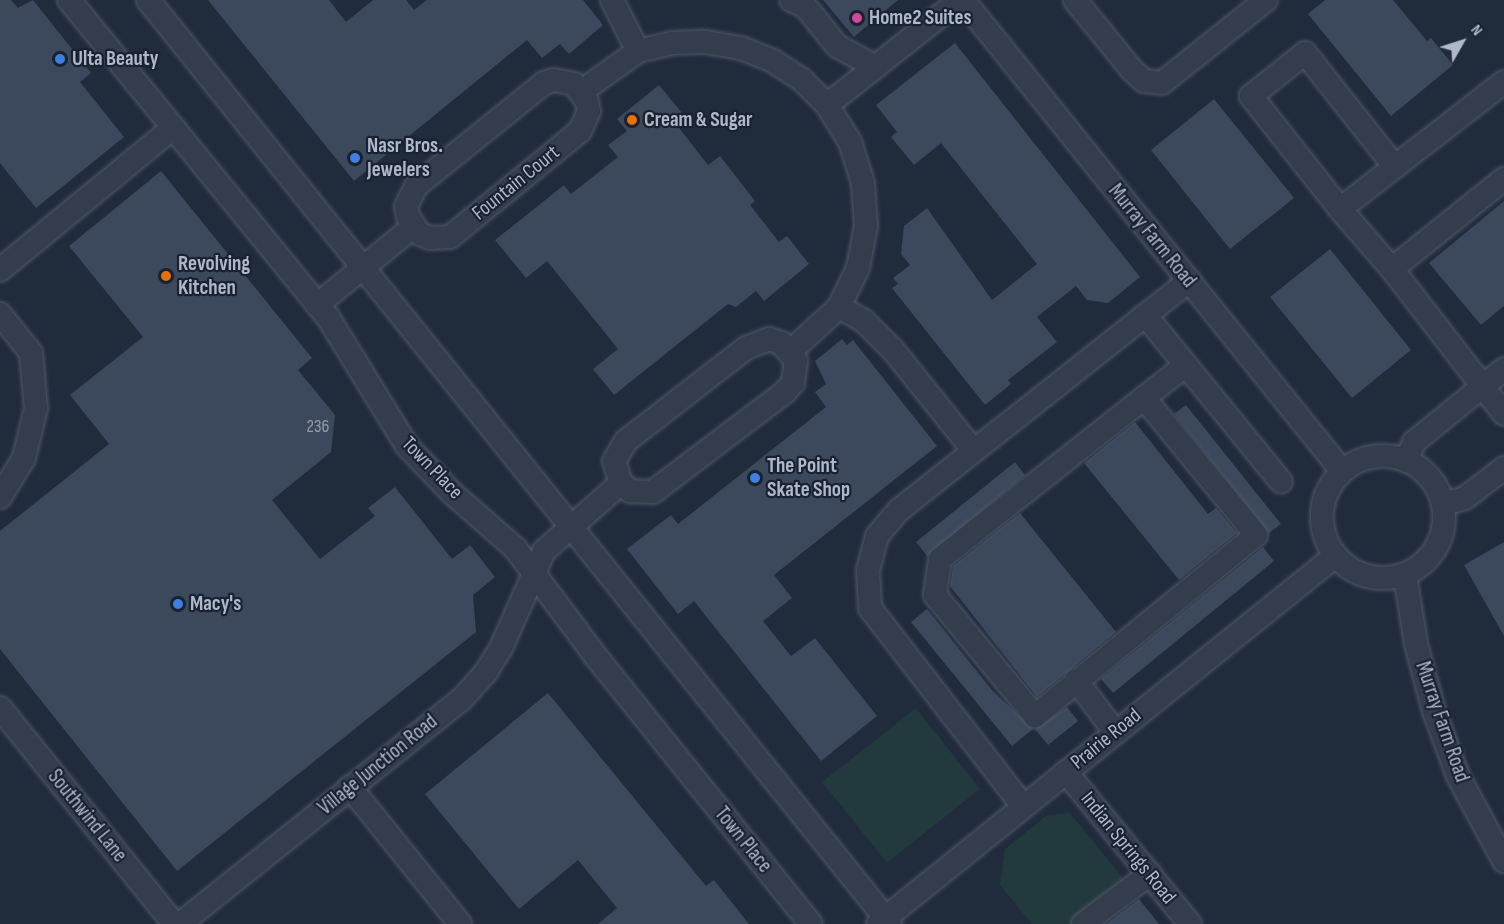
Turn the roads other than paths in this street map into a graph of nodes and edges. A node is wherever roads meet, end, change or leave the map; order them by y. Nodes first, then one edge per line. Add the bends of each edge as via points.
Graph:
1 (69, 0) edge
2 (148, 0) edge
3 (612, 0) edge
4 (791, 0) edge
5 (962, 0) edge
6 (1075, 0) edge
7 (1266, 0) edge
8 (638, 51) junction
9 (876, 67) junction
10 (1504, 82) edge
11 (582, 91) junction
12 (827, 105) junction
13 (173, 128) junction
14 (1395, 166) junction
15 (1504, 180) edge
16 (1340, 209) junction
17 (413, 227) junction
18 (363, 268) junction
19 (1392, 269) junction
20 (0, 270) edge
21 (1189, 281) junction
22 (317, 305) junction
23 (839, 307) junction
24 (0, 314) edge
25 (1146, 315) junction
26 (790, 351) junction
27 (1186, 365) junction
28 (1504, 369) edge
29 (1483, 385) junction
30 (1144, 398) junction
31 (1504, 414) edge
32 (974, 451) junction
33 (1406, 461) junction
34 (1504, 468) edge
35 (1342, 471) junction
36 (1281, 482) dead end
37 (621, 483) junction
38 (0, 497) edge
39 (1443, 504) junction
40 (569, 528) junction
41 (1335, 556) junction
42 (532, 572) junction
43 (1405, 575) junction
44 (1076, 680) junction
45 (0, 708) edge
46 (1115, 732) junction
47 (1066, 772) junction
48 (350, 787) junction
49 (1023, 806) junction
50 (1504, 861) edge
51 (1150, 874) junction
52 (885, 922) edge
53 (174, 924) edge
54 (180, 924) edge
55 (460, 924) edge
56 (811, 924) edge
57 (1083, 924) edge
58 (1190, 924) edge

1 - 13 street, Town Place
2 - 18 street
3 - 8 street
4 - 9 street via 805,6 837,46
5 - 9 street
5 - 21 street, Murray Farm Road
6 - 7 street via 1131,69 1144,81 1162,83
8 - 11 street
8 - 12 street via 672,43 706,42 741,48 773,61 802,80
9 - 12 street
10 - 14 street
11 - 17 street via 564,80 544,83 416,186 406,206
11 - 17 street, Fountain Court via 589,111 580,131 450,237 430,238
12 - 23 street via 850,142 863,183 865,215 858,268
13 - 20 street
13 - 22 street, Town Place
14 - 16 street
14 - 16 street via 1305,53 1251,96
15 - 19 street
16 - 19 street
17 - 18 street
18 - 22 street
18 - 40 street
19 - 29 street
21 - 25 street
21 - 35 street, Murray Farm Road
22 - 42 street, Town Place via 407,446 515,548
23 - 26 street
23 - 32 street via 864,321 893,350
24 - 38 street via 31,352 36,398 32,435 24,458
25 - 27 street
25 - 32 street
26 - 37 street via 796,372 793,383 776,399 654,492 642,494
26 - 37 street via 769,339 757,341 691,391 618,450 614,461
27 - 30 street
27 - 36 street
28 - 29 street
29 - 31 street
29 - 33 street via 1414,442
30 - 44 street via 1256,535
30 - 44 street via 940,559 935,595 1035,716
32 - 49 street via 899,510 877,536 868,570 870,608
33 - 35 street via 1377,455 1358,460
33 - 39 street via 1430,477
34 - 39 street via 1465,498
35 - 41 street via 1330,486 1322,521
37 - 40 street
39 - 43 street via 1443,533 1436,551 1422,566
40 - 42 street, Village Junction Road via 544,551
40 - 52 street
41 - 43 street via 1349,569 1367,577
41 - 46 street, Prairie Road
42 - 48 street, Village Junction Road via 518,614 486,672 461,700
42 - 56 street, Town Place
43 - 50 street, Murray Farm Road via 1416,644 1434,711 1458,776
44 - 46 street
45 - 53 street, Southwind Lane
46 - 47 street, Prairie Road
47 - 49 street, Prairie Road
47 - 51 street, Indian Springs Road
48 - 54 street, Village Junction Road
48 - 55 street
49 - 52 street, Prairie Road
51 - 57 street
51 - 58 street, Indian Springs Road

